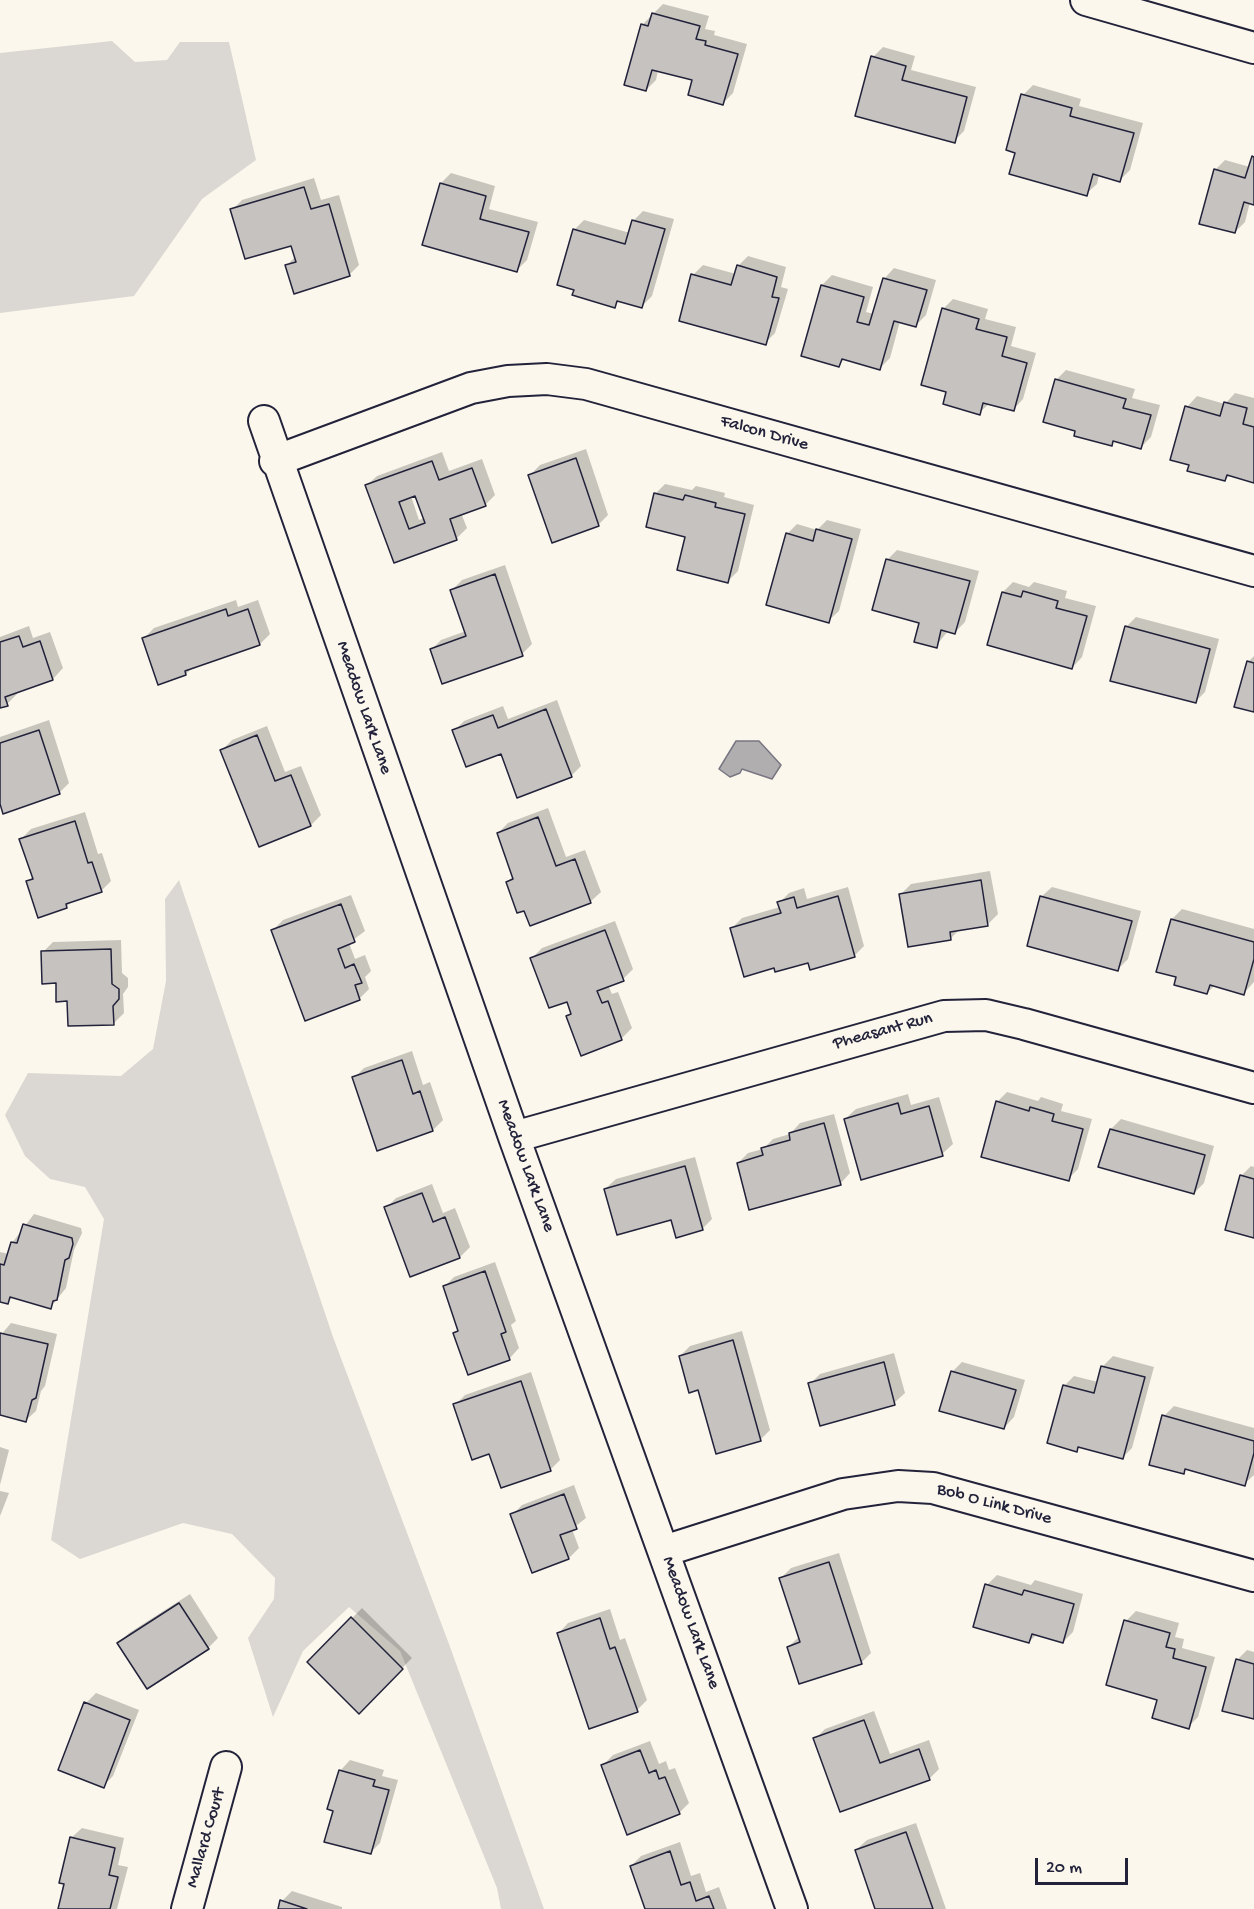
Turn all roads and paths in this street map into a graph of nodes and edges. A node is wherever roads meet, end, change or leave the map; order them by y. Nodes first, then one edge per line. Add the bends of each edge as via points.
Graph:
1 (1086, 0) edge
2 (1254, 48) edge
3 (264, 421) dead end
4 (276, 461) junction
5 (1254, 571) edge
6 (1254, 1088) edge
7 (514, 1137) junction
8 (664, 1551) junction
9 (1254, 1576) edge
10 (226, 1767) dead end
11 (187, 1909) edge
12 (792, 1909) edge

1 - 2 street
3 - 4 street, Meadow Lark Lane
4 - 5 street, Falcon Drive via 471,388 546,379 586,384
4 - 7 street, Meadow Lark Lane
6 - 7 street, Pheasant Run via 986,1015 944,1016
7 - 8 street, Meadow Lark Lane
8 - 9 street, Bob O Link Drive via 843,1494 898,1486 933,1488
8 - 12 street, Meadow Lark Lane
10 - 11 street, Mallard Court

